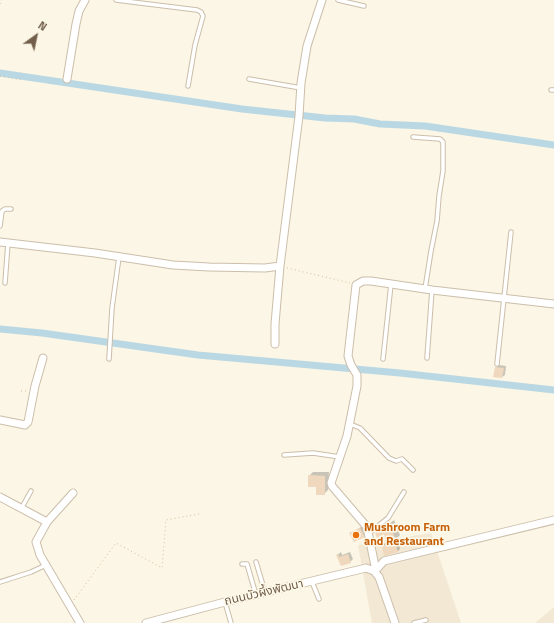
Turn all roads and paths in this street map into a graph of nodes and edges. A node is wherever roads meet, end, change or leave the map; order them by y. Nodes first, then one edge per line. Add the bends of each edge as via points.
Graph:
1 (1, 0) edge
2 (84, 0) edge
3 (116, 0) edge
4 (322, 0) edge
5 (338, 0) edge
6 (0, 4) edge
7 (364, 6) dead end
8 (0, 76) edge
9 (67, 79) dead end
10 (23, 80) dead end
11 (249, 80) dead end
12 (188, 86) dead end
13 (301, 88) junction
14 (412, 137) dead end
15 (11, 209) dead end
16 (0, 226) edge
17 (511, 232) dead end
18 (0, 242) edge
19 (8, 243) junction
20 (119, 257) junction
21 (280, 266) junction
22 (5, 283) dead end
23 (391, 284) junction
24 (356, 285) junction
25 (428, 289) junction
26 (504, 299) junction
27 (554, 304) edge
28 (275, 344) dead end
29 (43, 358) dead end
30 (427, 358) dead end
31 (109, 359) dead end
32 (383, 359) dead end
33 (497, 364) dead end
34 (0, 420) edge
35 (350, 424) junction
36 (284, 455) dead end
37 (340, 458) junction
38 (413, 470) dead end
39 (31, 491) dead end
40 (404, 492) dead end
41 (73, 493) dead end
42 (0, 497) edge
43 (21, 509) junction
44 (199, 514) dead end
45 (554, 520) edge
46 (47, 522) junction
47 (368, 534) junction
48 (256, 562) dead end
49 (46, 564) junction
50 (242, 564) dead end
51 (376, 573) junction
52 (0, 582) edge
53 (312, 582) junction
54 (265, 592) junction
55 (256, 594) junction
56 (319, 599) dead end
57 (225, 602) junction
58 (70, 605) junction
59 (426, 620) dead end
60 (80, 623) edge
61 (146, 623) edge
62 (230, 623) edge
63 (395, 623) edge
64 (414, 623) edge

1 - 6 path
2 - 9 street via 79,10
3 - 12 lane via 201,12 203,16
4 - 13 street via 307,46
5 - 7 lane
8 - 10 path
11 - 13 lane
13 - 21 street
14 - 25 lane via 440,139 443,142 437,221 431,251
15 - 16 lane via 2,211
17 - 26 lane
18 - 19 street
19 - 20 street
19 - 22 lane
20 - 21 street via 173,265 265,268
20 - 31 lane
21 - 24 path
21 - 28 street
23 - 24 street via 363,281
23 - 25 street
23 - 32 lane
24 - 35 street via 348,356 357,375 357,386
25 - 26 street
25 - 30 lane
26 - 27 street
26 - 33 lane
29 - 34 street via 28,422 25,425
35 - 37 street
35 - 38 lane via 360,428 389,458 396,461 402,459
36 - 37 lane via 313,453
37 - 47 street via 332,486 368,527
39 - 43 lane
40 - 47 lane via 388,518
41 - 46 street
42 - 43 street
43 - 46 street
44 - 58 path via 166,520 162,568 116,543
45 - 51 street via 384,561
46 - 49 street via 36,542
47 - 51 street
48 - 54 lane
49 - 52 lane via 38,570
49 - 58 street
50 - 55 lane via 247,564
51 - 53 street, ถนนบัวผึ้งพัฒนา via 366,568
51 - 63 street
53 - 54 street, ถนนบัวผึ้งพัฒนา
53 - 56 lane
54 - 55 street, ถนนบัวผึ้งพัฒนา
55 - 57 street, ถนนบัวผึ้งพัฒนา
57 - 61 street, ถนนบัวผึ้งพัฒนา
57 - 62 lane
58 - 60 street
59 - 64 lane

